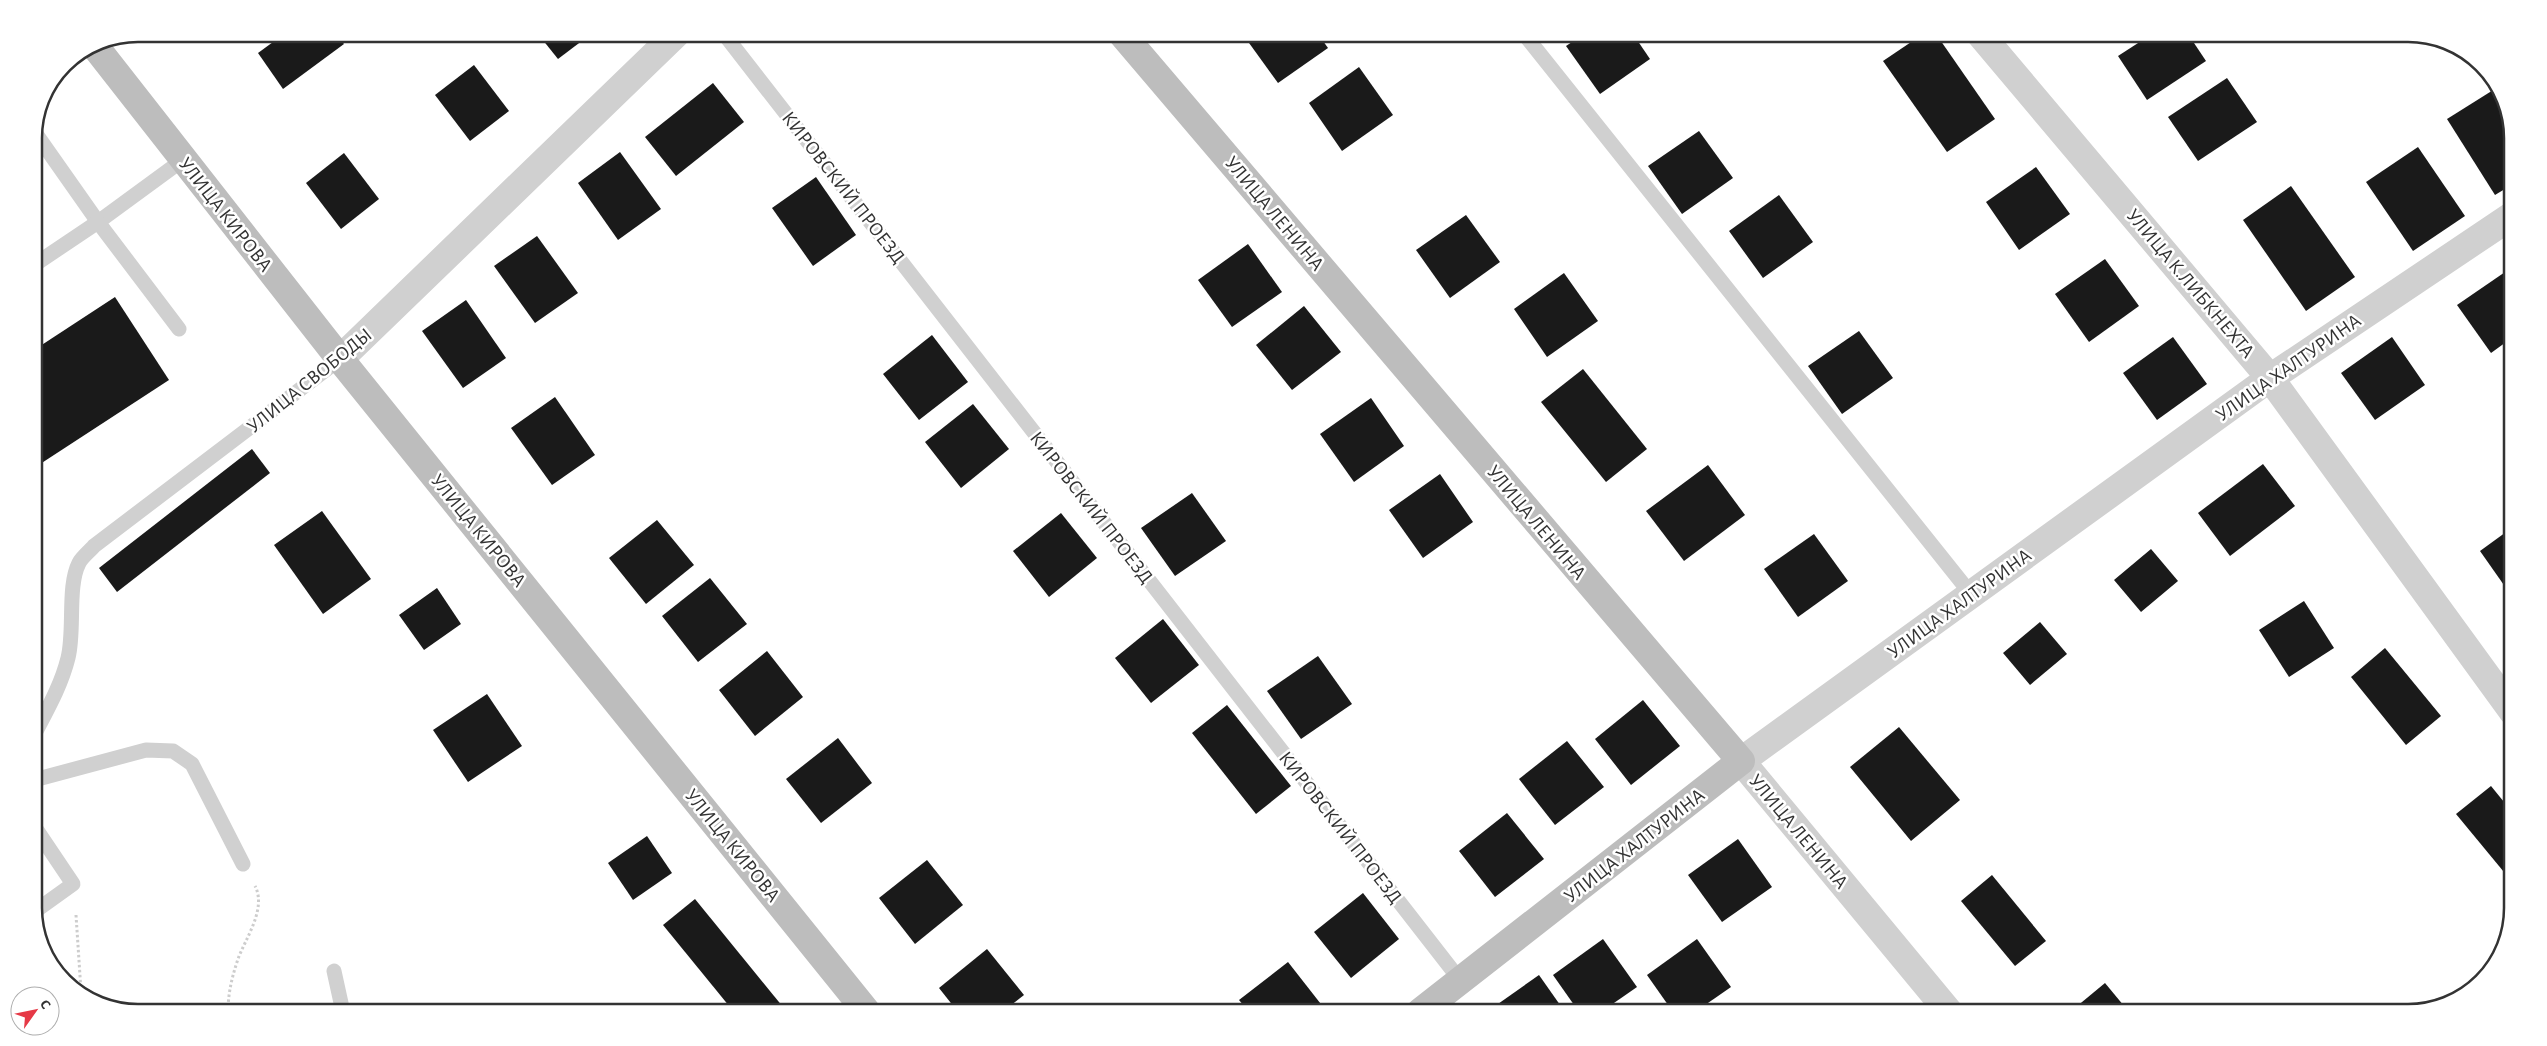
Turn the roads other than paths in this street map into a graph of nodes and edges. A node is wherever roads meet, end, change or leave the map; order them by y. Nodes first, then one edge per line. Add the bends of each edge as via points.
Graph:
1 (1531, 42) edge
2 (1987, 42) edge
3 (667, 43) edge
4 (731, 43) edge
5 (1129, 43) edge
6 (99, 51) edge
7 (43, 145) edge
8 (184, 160) junction
9 (2504, 221) edge
10 (98, 222) junction
11 (43, 258) edge
12 (179, 329) dead end
13 (340, 360) junction
14 (2270, 378) junction
15 (1971, 594) junction
16 (2504, 700) edge
17 (43, 717) edge
18 (1741, 761) junction
19 (43, 778) edge
20 (43, 839) edge
21 (243, 864) road end
22 (43, 906) edge
23 (334, 971) dead end
24 (1460, 980) junction
25 (341, 1004) edge
26 (861, 1004) edge
27 (1430, 1004) edge
28 (1942, 1004) edge

1 - 15 lane
2 - 14 street, УЛИЦА К.ЛИБКНЕХТА
3 - 13 street, УЛИЦА СВОБОДЫ
4 - 24 lane, КИРОВСКИЙ ПРОЕЗД
5 - 18 main road, УЛИЦА ЛЕНИНА
6 - 8 main road, УЛИЦА КИРОВА
7 - 10 lane
8 - 10 lane
8 - 13 main road, УЛИЦА КИРОВА
9 - 14 street, УЛИЦА ХАЛТУРИНА
10 - 11 lane
10 - 12 lane
13 - 17 lane, УЛИЦА СВОБОДЫ via 94,546 79,563 74,582 68,657
13 - 26 main road, УЛИЦА КИРОВА
14 - 15 street, УЛИЦА ХАЛТУРИНА
14 - 16 street, УЛИЦА К.ЛИБКНЕХТА
15 - 18 street, УЛИЦА ХАЛТУРИНА
18 - 24 main road, УЛИЦА ХАЛТУРИНА
18 - 28 street, УЛИЦА ЛЕНИНА
19 - 21 lane via 146,750 172,752 192,764
20 - 22 lane via 73,884
23 - 25 lane
24 - 27 main road, УЛИЦА ХАЛТУРИНА

